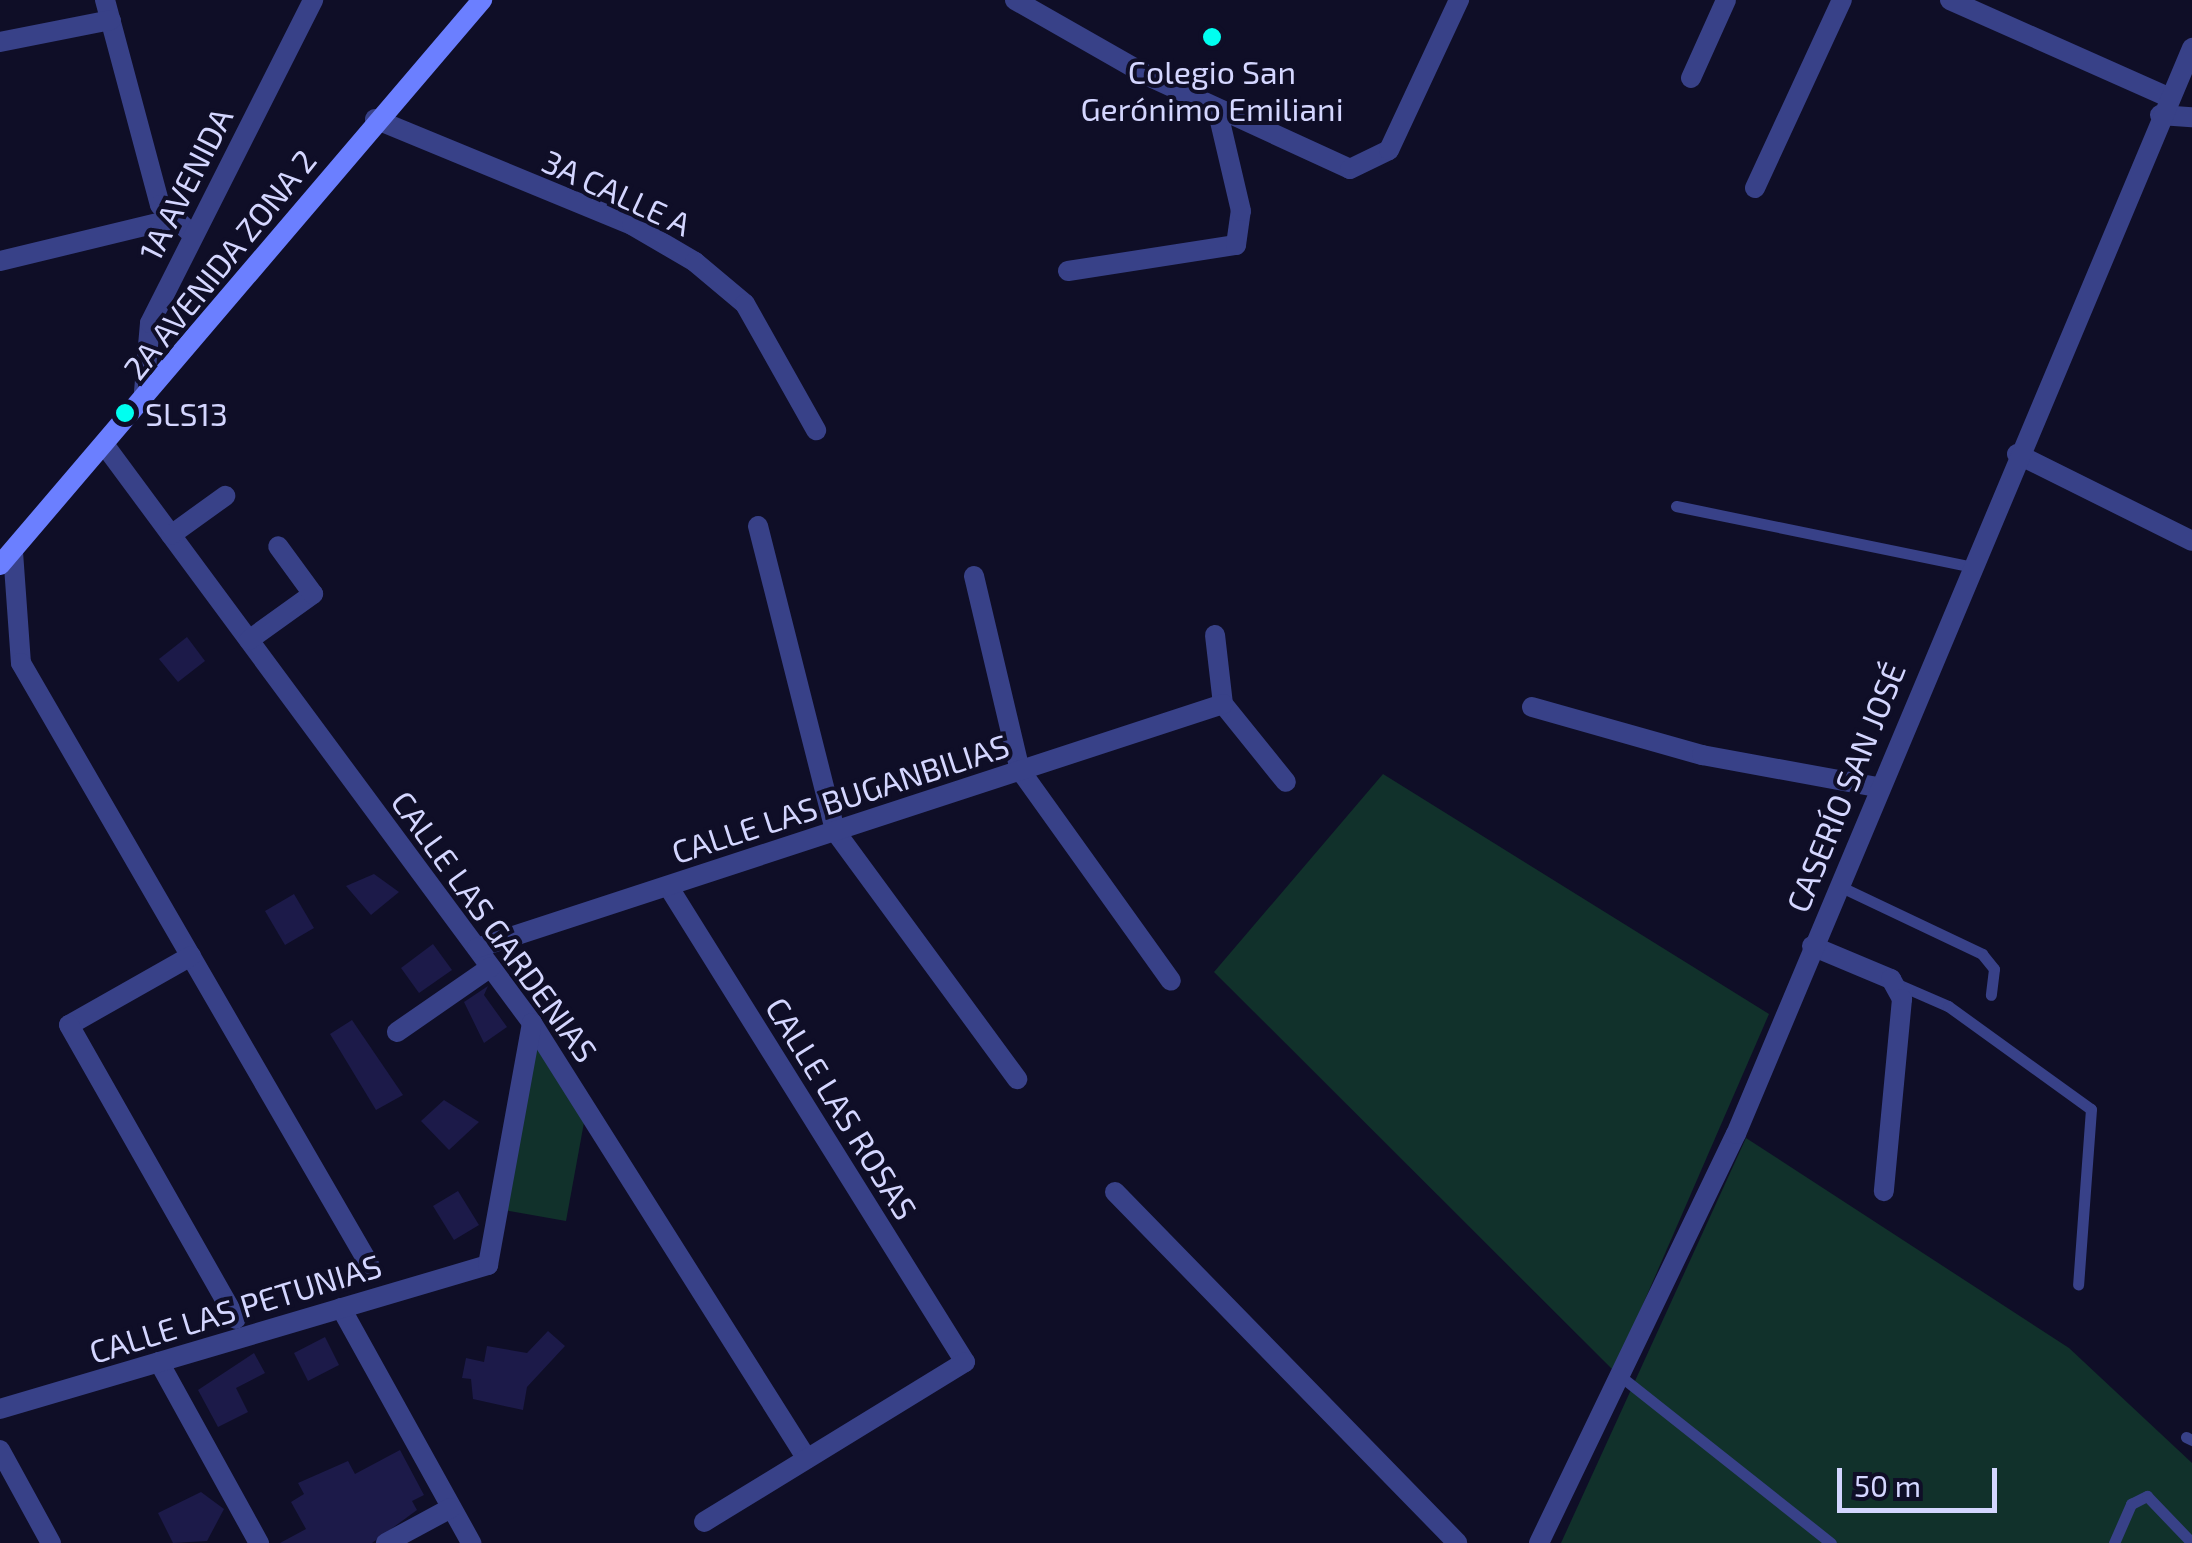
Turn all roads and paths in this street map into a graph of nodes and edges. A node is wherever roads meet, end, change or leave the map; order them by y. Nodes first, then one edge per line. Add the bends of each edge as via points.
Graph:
1 (314, 0) edge
2 (482, 0) edge
3 (1015, 0) edge
4 (1460, 0) edge
5 (1726, 0) edge
6 (1842, 0) edge
7 (1950, 0) edge
8 (108, 10) edge
9 (0, 42) edge
10 (2192, 48) edge
11 (1691, 78) dead end
12 (2164, 106) junction
13 (1217, 108) junction
14 (2192, 117) edge
15 (375, 119) junction
16 (1755, 188) dead end
17 (170, 220) junction
18 (192, 234) junction
19 (0, 261) edge
20 (1068, 271) dead end
21 (143, 405) junction
22 (816, 430) dead end
23 (106, 447) junction
24 (2017, 454) junction
25 (225, 496) dead end
26 (1676, 506) dead end
27 (758, 526) dead end
28 (171, 535) junction
29 (2192, 540) edge
30 (278, 546) dead end
31 (6, 559) edge
32 (1970, 566) junction
33 (974, 576) dead end
34 (1215, 636) dead end
35 (249, 640) junction
36 (1223, 704) junction
37 (1532, 707) dead end
38 (1020, 770) junction
39 (1286, 782) dead end
40 (1876, 788) junction
41 (834, 831) junction
42 (1836, 885) junction
43 (668, 886) junction
44 (1812, 946) junction
45 (477, 948) junction
46 (191, 956) junction
47 (491, 967) junction
48 (1171, 981) dead end
49 (1895, 983) junction
50 (1991, 995) dead end
51 (532, 1023) junction
52 (398, 1032) dead end
53 (1017, 1079) dead end
54 (1884, 1191) dead end
55 (1114, 1192) dead end
56 (369, 1264) dead end
57 (2078, 1284) dead end
58 (341, 1308) junction
59 (236, 1319) dead end
60 (159, 1362) junction
61 (1624, 1378) junction
62 (0, 1409) edge
63 (0, 1450) edge
64 (807, 1459) junction
65 (451, 1508) junction
66 (704, 1522) dead end
67 (51, 1543) edge
68 (259, 1543) edge
69 (386, 1543) edge
70 (471, 1543) edge
71 (1457, 1543) edge
72 (1538, 1543) edge
73 (1830, 1543) edge
74 (2114, 1543) edge
75 (2192, 1543) edge

1 - 18 street, 1A AVENIDA
2 - 15 street, 2A AVENIDA ZONA 2
3 - 13 street
4 - 13 street via 1389,150 1373,165 1325,165
5 - 11 street
6 - 16 street
7 - 12 street
8 - 9 street
8 - 17 street
10 - 12 street, CASERÍO SAN JOSÉ
12 - 14 street
12 - 24 street, CASERÍO SAN JOSÉ
13 - 20 street via 1240,211 1236,245
15 - 21 street, 2A AVENIDA ZONA 2
15 - 22 street, 3A CALLE A via 632,225 695,262 745,304
17 - 18 street
17 - 19 street
18 - 21 street, 1A AVENIDA via 150,323
21 - 23 street, 2A AVENIDA ZONA 2
23 - 28 street, CALLE LAS GARDENIAS
23 - 31 street, 2A AVENIDA ZONA 2
24 - 29 street
24 - 32 street, CASERÍO SAN JOSÉ
25 - 28 street
26 - 32 lane
27 - 41 street
28 - 35 street, CALLE LAS GARDENIAS
30 - 35 street via 313,594
31 - 46 street via 21,663
32 - 40 street, CASERÍO SAN JOSÉ
33 - 38 street
34 - 36 street
35 - 45 street, CALLE LAS GARDENIAS
36 - 38 street, CALLE LAS BUGANBILIAS
36 - 39 street
37 - 40 street via 1702,754
38 - 41 street, CALLE LAS BUGANBILIAS
38 - 48 street
40 - 42 street, CASERÍO SAN JOSÉ
41 - 43 street, CALLE LAS BUGANBILIAS
41 - 53 street
42 - 44 street, CASERÍO SAN JOSÉ
42 - 50 lane via 1982,954 1994,970
43 - 45 street, CALLE LAS BUGANBILIAS
43 - 64 street, CALLE LAS ROSAS via 965,1362
44 - 49 street
44 - 61 street, CASERÍO SAN JOSÉ
45 - 47 street, CALLE LAS GARDENIAS
46 - 56 street
46 - 59 street via 70,1026
47 - 51 street, CALLE LAS GARDENIAS
47 - 52 street
49 - 54 street via 1899,1072
49 - 57 lane via 1948,1006 2091,1109
51 - 58 street, CALLE LAS PETUNIAS via 488,1265
51 - 64 street, CALLE LAS GARDENIAS
55 - 71 street
58 - 60 street, CALLE LAS PETUNIAS
58 - 65 street
60 - 62 street, CALLE LAS PETUNIAS
60 - 68 street
61 - 72 street, CASERÍO SAN JOSÉ
61 - 73 lane
63 - 67 street
64 - 66 street
65 - 69 street
65 - 70 street
74 - 75 lane via 2132,1504 2147,1496

